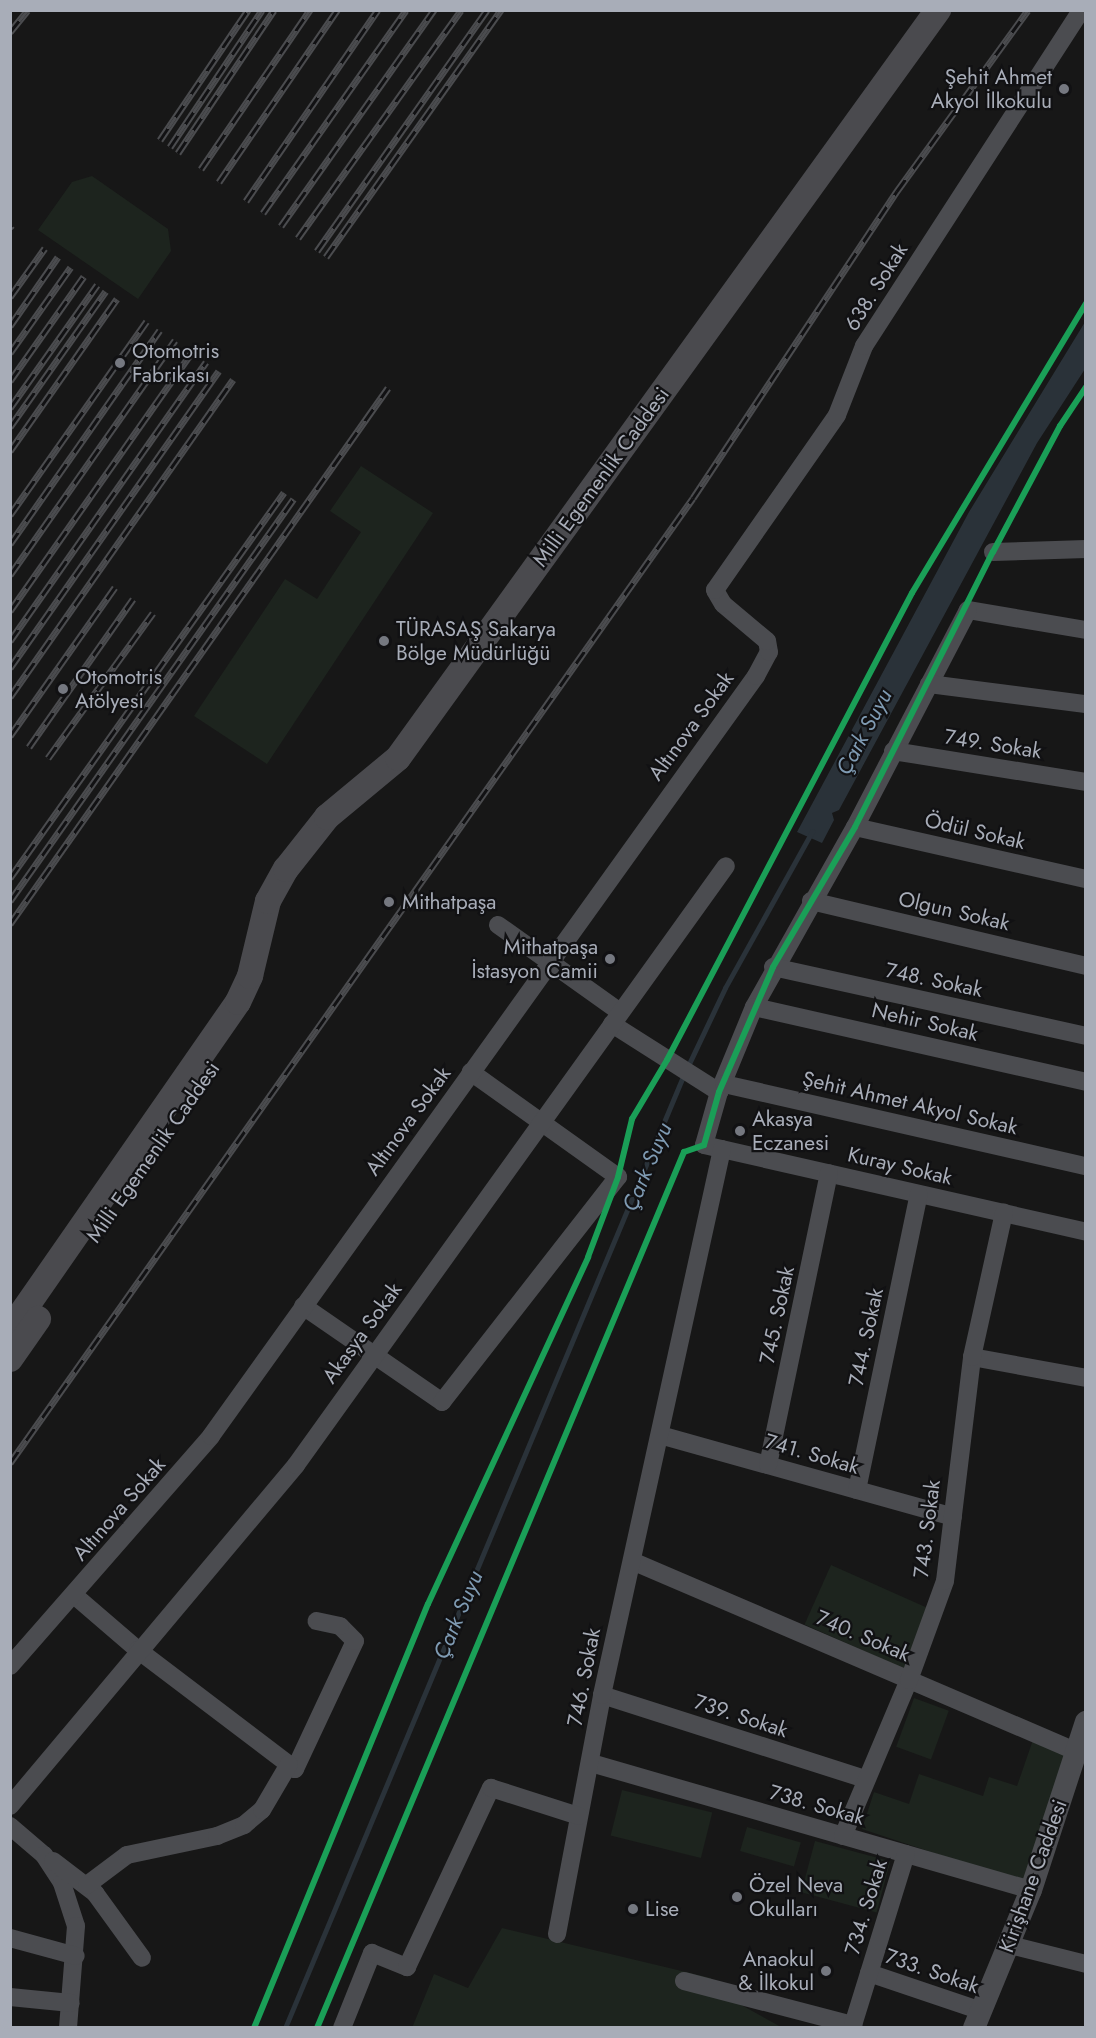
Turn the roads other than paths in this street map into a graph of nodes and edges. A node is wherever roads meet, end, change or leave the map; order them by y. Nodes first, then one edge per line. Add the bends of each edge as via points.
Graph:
1 (938, 10) edge
2 (1081, 10) edge
3 (1086, 549) edge
4 (993, 552) dead end
5 (715, 590) joint
6 (1086, 630) edge
7 (929, 684) junction
8 (1086, 704) edge
9 (893, 751) junction
10 (1086, 782) edge
11 (855, 827) junction
12 (726, 866) dead end
13 (1086, 879) edge
14 (811, 901) junction
15 (498, 925) dead end
16 (261, 934) junction
17 (551, 960) junction
18 (1086, 966) edge
19 (773, 967) junction
20 (754, 1007) junction
21 (616, 1018) junction
22 (1086, 1036) edge
23 (471, 1072) junction
24 (1086, 1082) edge
25 (718, 1088) junction
26 (542, 1119) junction
27 (722, 1149) junction
28 (1086, 1166) edge
29 (829, 1173) junction
30 (919, 1194) junction
31 (1004, 1213) junction
32 (1086, 1232) edge
33 (303, 1306) junction
34 (10, 1330) edge
35 (373, 1357) junction
36 (972, 1357) junction
37 (10, 1359) edge
38 (1086, 1378) edge
39 (660, 1435) junction
40 (768, 1465) junction
41 (857, 1490) junction
42 (953, 1517) junction
43 (632, 1561) junction
44 (74, 1595) junction
45 (317, 1621) dead end
46 (138, 1650) junction
47 (10, 1666) edge
48 (909, 1680) junction
49 (602, 1695) junction
50 (1086, 1722) edge
51 (1077, 1752) junction
52 (591, 1763) junction
53 (289, 1764) junction
54 (866, 1779) junction
55 (10, 1806) edge
56 (579, 1816) junction
57 (10, 1826) edge
58 (843, 1836) junction
59 (906, 1854) junction
60 (44, 1855) junction
61 (87, 1884) junction
62 (1031, 1890) junction
63 (557, 1934) dead end
64 (10, 1938) edge
65 (1010, 1946) junction
66 (76, 1956) junction
67 (142, 1959) dead end
68 (1086, 1964) edge
69 (869, 1973) junction
70 (684, 1981) dead end
71 (10, 1997) edge
72 (71, 2003) junction
73 (978, 2019) edge
74 (68, 2028) edge
75 (342, 2028) edge

1 - 16 main road, Milli Egemenlik Caddesi via 398,758 327,817 286,869 268,901
2 - 5 street, 638. Sokak via 864,346 837,415
3 - 4 street
5 - 17 street, Altınova Sokak via 723,604 766,641 769,652 756,676
6 - 7 street via 968,610
7 - 8 street
7 - 9 street
9 - 10 street, 749. Sokak
9 - 11 street
11 - 13 street, Ödül Sokak
11 - 14 street
12 - 21 street, Akasya Sokak
14 - 18 street, Olgun Sokak
14 - 19 street
15 - 17 street, Şehit Ahmet Akyol Sokak
16 - 34 main road, Milli Egemenlik Caddesi via 250,976 238,1002
16 - 37 main road, Milli Egemenlik Caddesi via 261,983 250,1010
17 - 21 street, Şehit Ahmet Akyol Sokak
17 - 23 street, Altınova Sokak
19 - 20 street
19 - 22 street, 748. Sokak
20 - 24 street, Nehir Sokak
20 - 25 street
21 - 25 street, Şehit Ahmet Akyol Sokak via 674,1065
21 - 26 street, Akasya Sokak
23 - 26 street
23 - 33 street, Altınova Sokak
25 - 27 street, Kuray Sokak via 704,1145
25 - 28 street, Şehit Ahmet Akyol Sokak
26 - 35 street, Akasya Sokak
26 - 35 street via 618,1177 442,1402
27 - 29 street, Kuray Sokak
27 - 39 street, 746. Sokak
29 - 30 street, Kuray Sokak
29 - 40 street, 745. Sokak
30 - 31 street, Kuray Sokak
30 - 41 street, 744. Sokak
31 - 32 street, Kuray Sokak
31 - 36 street, 743. Sokak
33 - 35 street
33 - 44 street, Altınova Sokak via 211,1436
35 - 46 street, Akasya Sokak via 296,1465
36 - 38 street
36 - 42 street, 743. Sokak
39 - 40 street, 741. Sokak
39 - 43 street, 746. Sokak
40 - 41 street, 741. Sokak
41 - 42 street, 741. Sokak
42 - 48 street, 743. Sokak via 945,1581
43 - 48 street, 740. Sokak
43 - 49 street, 746. Sokak
44 - 46 street
44 - 47 street, Altınova Sokak
45 - 53 street via 340,1626 355,1641 295,1769
46 - 53 street
46 - 55 street, Akasya Sokak
48 - 51 street, 740. Sokak
48 - 54 street, 743. Sokak
49 - 52 street, 746. Sokak
49 - 54 street, 739. Sokak
50 - 51 street, Kirişhane Caddesi
51 - 62 street, Kirişhane Caddesi
52 - 56 street, 746. Sokak
52 - 58 street, 738. Sokak
53 - 61 street via 262,1810 244,1825 217,1836 127,1855
54 - 58 street, 743. Sokak
56 - 63 street, 746. Sokak
56 - 75 street via 491,1788 407,1967 372,1953
57 - 60 street
58 - 59 street, 738. Sokak
59 - 62 street, 738. Sokak
59 - 69 street, 734. Sokak
60 - 61 street
60 - 66 street via 62,1883 76,1926
61 - 67 street
62 - 65 street, Kirişhane Caddesi
64 - 66 street
65 - 68 street
65 - 73 street, Kirişhane Caddesi
66 - 72 street
69 - 70 street, 734. Sokak via 853,2025
69 - 73 street, 733. Sokak
71 - 72 street
72 - 74 street

